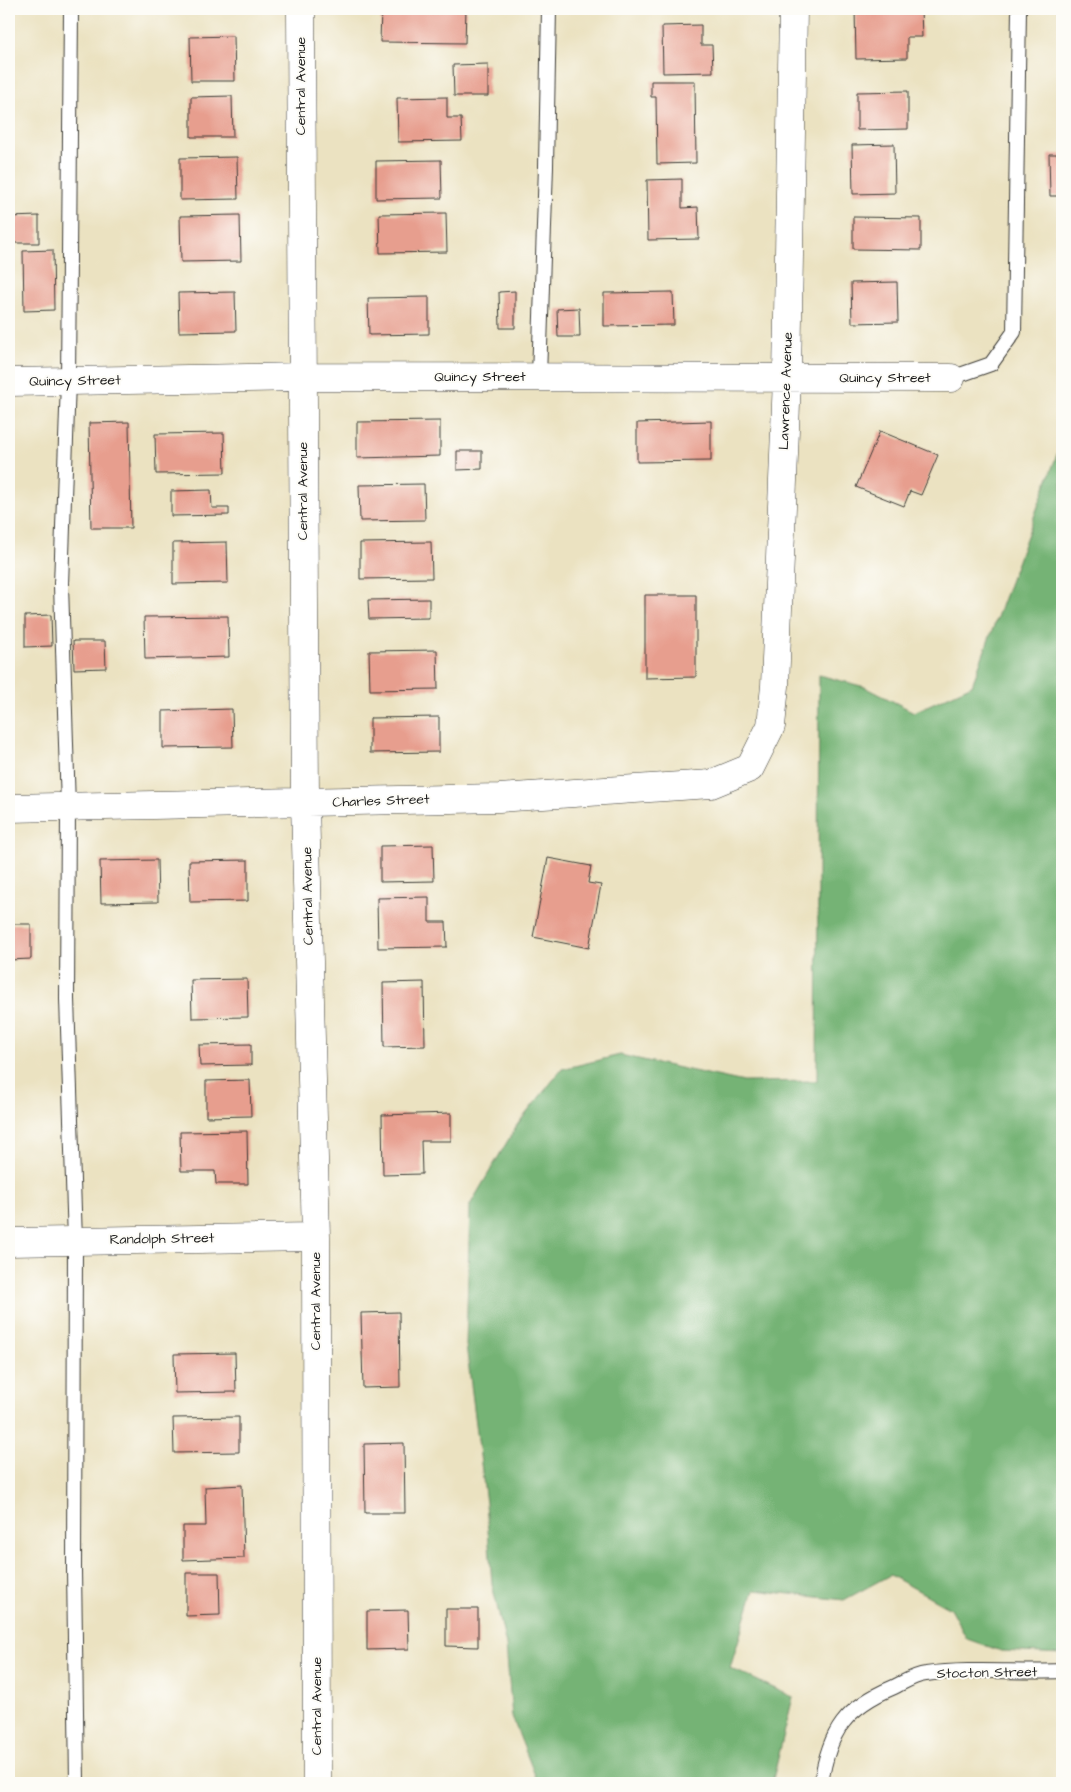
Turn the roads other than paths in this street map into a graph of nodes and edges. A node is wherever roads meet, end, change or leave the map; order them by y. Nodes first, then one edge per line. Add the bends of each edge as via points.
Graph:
1 (71, 9) edge
2 (301, 9) edge
3 (549, 9) edge
4 (793, 9) edge
5 (1019, 9) edge
6 (302, 377) junction
7 (539, 377) junction
8 (787, 378) junction
9 (951, 378) joint
10 (68, 381) junction
11 (9, 382) edge
12 (750, 768) joint
13 (305, 804) junction
14 (68, 807) junction
15 (9, 808) edge
16 (316, 1237) junction
17 (75, 1240) junction
18 (9, 1242) edge
19 (1062, 1671) edge
20 (77, 1783) edge
21 (318, 1783) edge
22 (821, 1783) edge

1 - 10 lane
2 - 6 street, Central Avenue
3 - 7 lane
4 - 8 street, Lawrence Avenue
5 - 9 lane via 1014,332 991,364
6 - 7 street, Quincy Street
6 - 10 street, Quincy Street
6 - 13 street, Central Avenue
7 - 8 street, Quincy Street
8 - 9 street, Quincy Street
8 - 12 street, Lawrence Avenue via 775,686 771,726
10 - 11 street, Quincy Street
10 - 14 lane via 61,584
12 - 13 street, Charles Street via 712,784 499,798
13 - 14 street, Charles Street
13 - 16 street, Central Avenue
14 - 15 street, Charles Street
14 - 17 lane via 67,1000
16 - 17 street, Randolph Street
16 - 21 street, Central Avenue
17 - 18 street, Randolph Street
17 - 20 lane
19 - 22 lane, Stocton Street via 975,1670 923,1674 890,1688 862,1702 838,1726 824,1764

